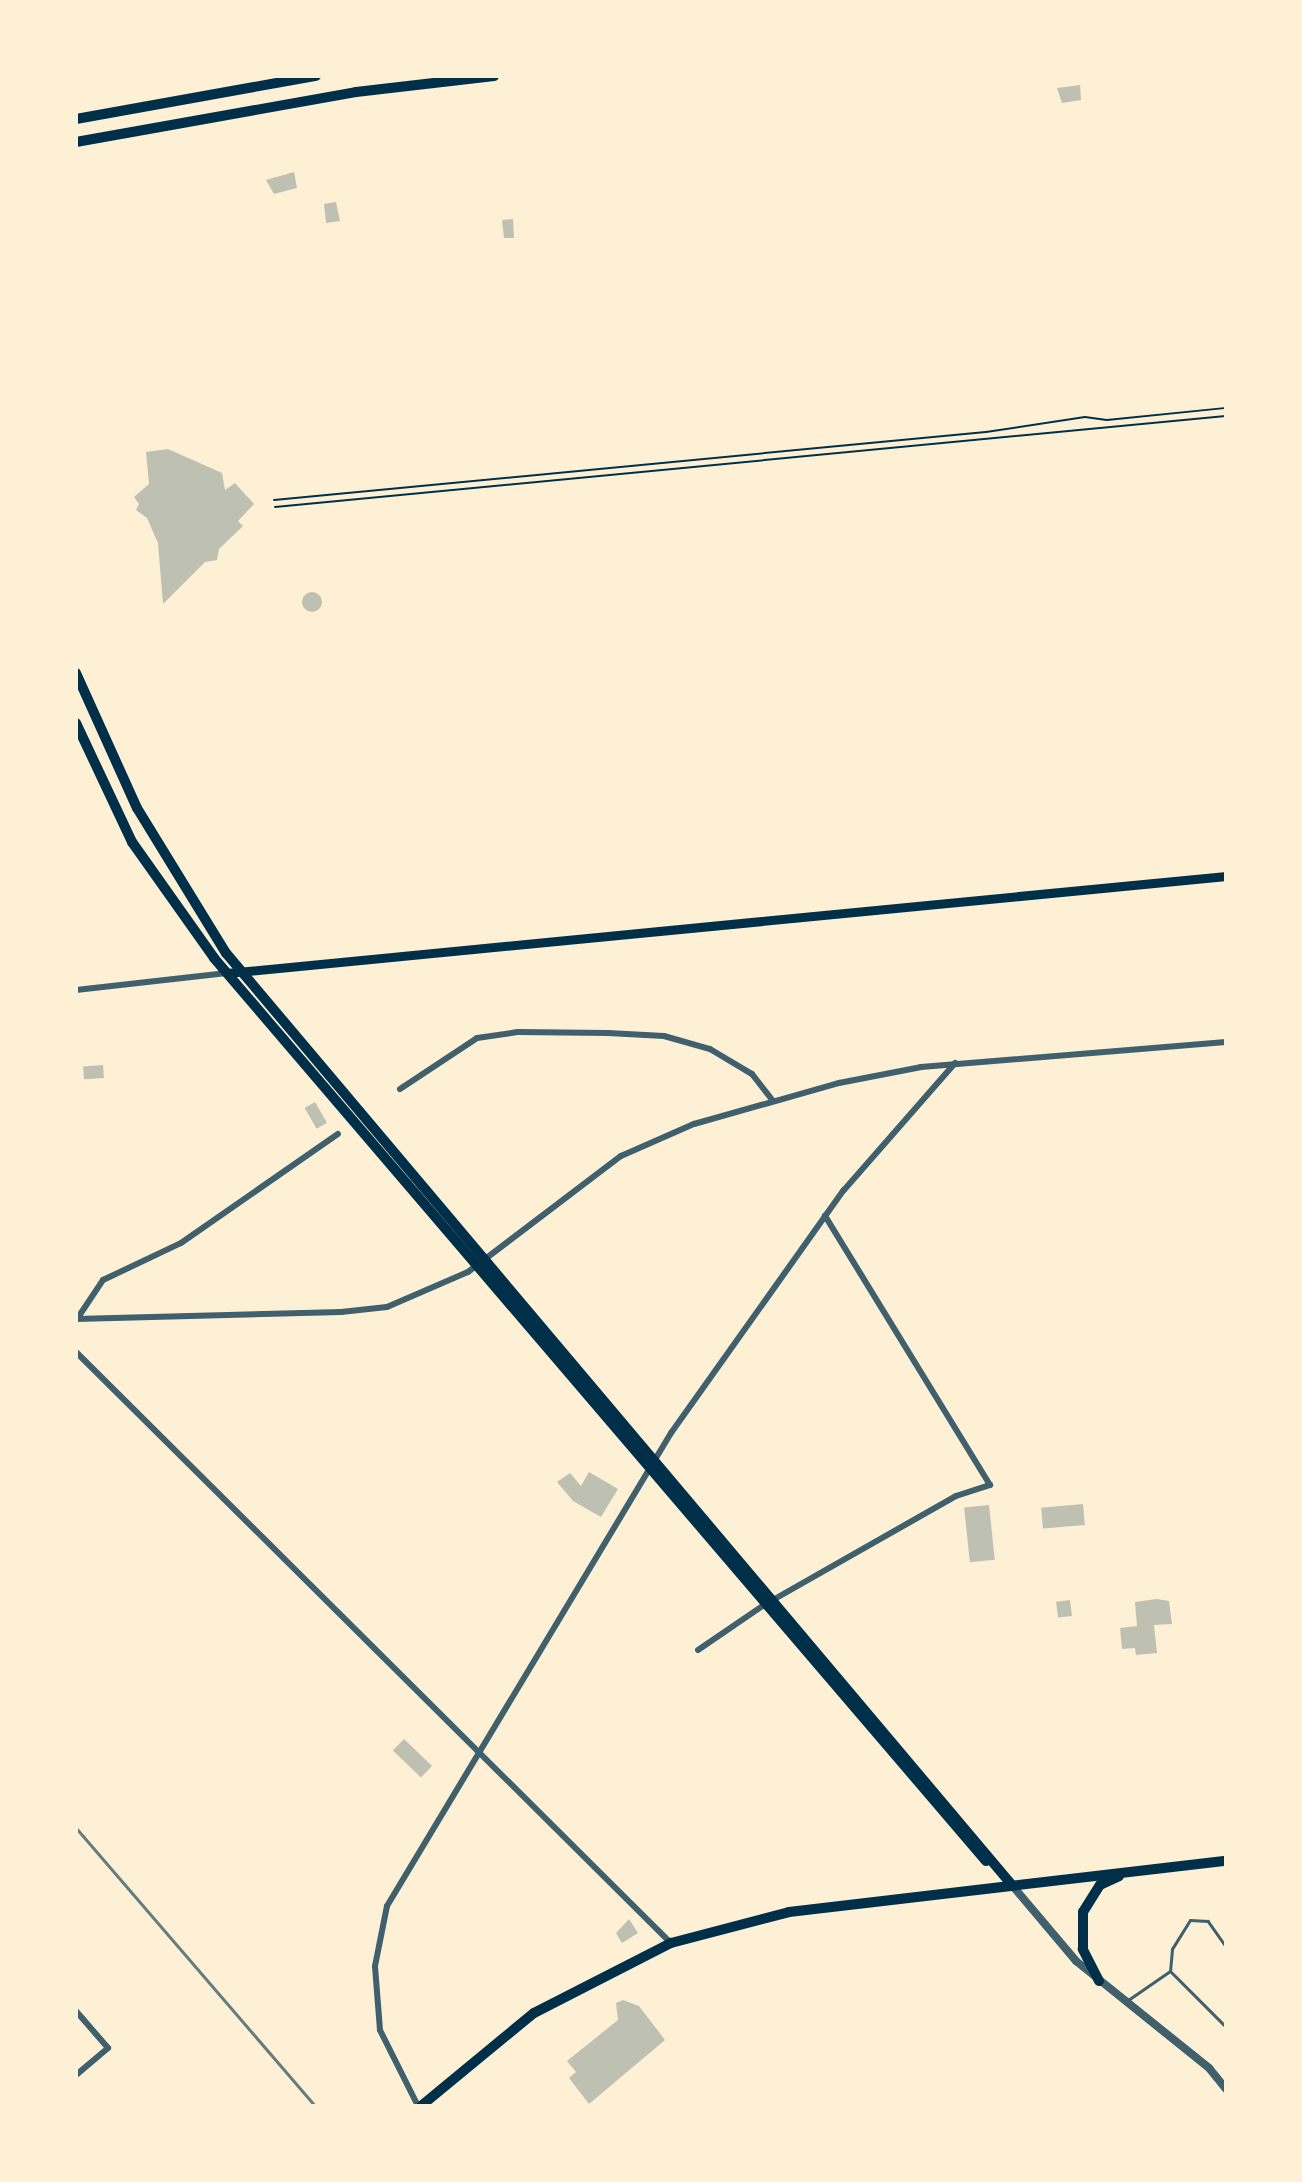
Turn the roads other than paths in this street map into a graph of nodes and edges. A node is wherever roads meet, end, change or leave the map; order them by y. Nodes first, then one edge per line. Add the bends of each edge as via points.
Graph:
1 (316, 76) edge
2 (494, 76) edge
3 (76, 119) edge
4 (76, 142) edge
5 (76, 673) edge
6 (76, 723) edge
7 (137, 808) junction
8 (118, 816) junction
9 (1226, 876) edge
10 (240, 971) junction
11 (227, 973) junction
12 (76, 990) edge
13 (1226, 1042) edge
14 (955, 1063) junction
15 (400, 1089) dead end
16 (772, 1100) junction
17 (338, 1134) dead end
18 (825, 1216) junction
19 (481, 1264) junction
20 (76, 1319) edge
21 (76, 1352) edge
22 (651, 1466) junction
23 (768, 1603) junction
24 (698, 1650) dead end
25 (479, 1750) junction
26 (1226, 1861) edge
27 (1140, 1870) junction
28 (1011, 1884) junction
29 (671, 1943) junction
30 (1226, 1947) edge
31 (1170, 1971) junction
32 (1099, 1981) junction
33 (1127, 2001) junction
34 (76, 2011) edge
35 (1226, 2027) edge
36 (76, 2075) edge
37 (1226, 2089) edge
38 (419, 2106) edge

1 - 3 main road
2 - 4 main road via 356,92
5 - 7 main road
6 - 8 main road
7 - 8 main road
7 - 10 main road
8 - 11 main road
9 - 10 main road
10 - 11 main road
10 - 19 main road
11 - 12 street
11 - 19 main road
13 - 14 street
14 - 16 street
14 - 18 street
15 - 16 street via 477,1038 518,1032 608,1033 664,1036 710,1049 752,1074
16 - 19 street via 643,1144
17 - 20 street via 181,1243 103,1280
18 - 22 street
18 - 23 street via 990,1485 956,1496
19 - 20 street via 417,1297 372,1310
19 - 22 main road
21 - 25 street via 185,1466
22 - 23 main road
22 - 25 street
23 - 24 street
23 - 28 main road via 967,1843
25 - 29 street
25 - 38 street via 380,1925 375,1966 380,2030
26 - 27 main road
27 - 28 main road
27 - 32 main road via 1100,1885 1083,1912 1083,1949
28 - 29 main road via 789,1912
28 - 32 street
29 - 38 main road via 534,2013
30 - 31 lane via 1208,1921 1195,1918 1174,1944
31 - 33 lane
31 - 35 lane
32 - 33 street
33 - 37 street via 1209,2068
34 - 36 street via 108,2048

